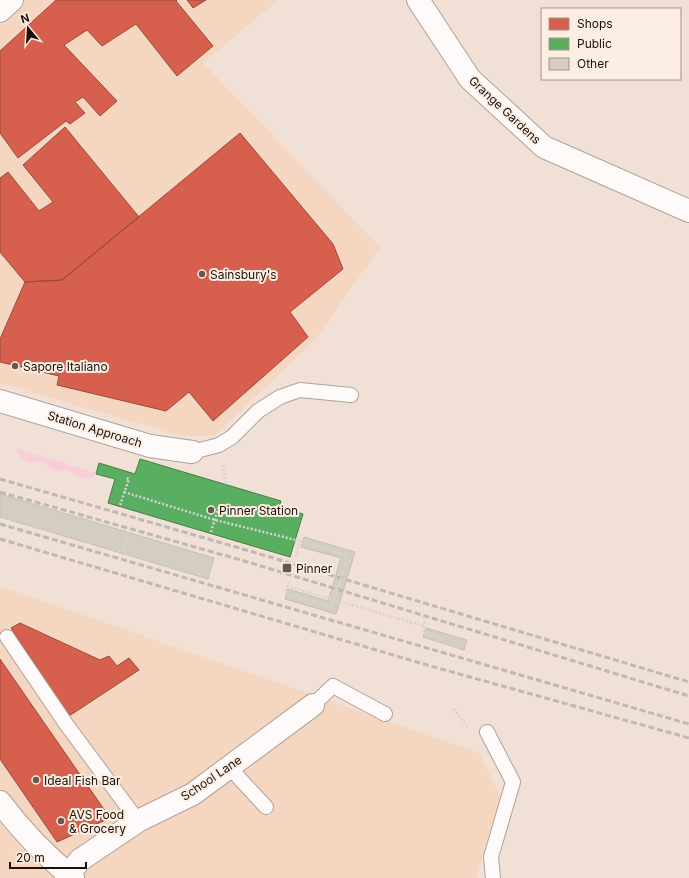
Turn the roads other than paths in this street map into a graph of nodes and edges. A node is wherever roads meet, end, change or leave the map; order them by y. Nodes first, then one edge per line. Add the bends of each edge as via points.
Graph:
1 (12, 0) edge
2 (418, 0) edge
3 (0, 11) edge
4 (689, 211) edge
5 (351, 395) dead end
6 (0, 401) edge
7 (192, 452) joint
8 (7, 637) dead end
9 (313, 706) joint
10 (385, 714) dead end
11 (487, 732) dead end
12 (229, 767) junction
13 (0, 802) edge
14 (266, 807) dead end
15 (138, 821) junction
16 (69, 877) edge
17 (493, 878) edge

1 - 3 street
2 - 4 street, Grange Gardens via 470,79 544,147
5 - 7 lane via 300,390 280,397 258,411 232,437 219,445
6 - 7 street, Station Approach via 150,446
8 - 15 lane via 66,724
9 - 10 lane via 333,686
9 - 12 street, School Lane
11 - 17 lane via 513,782 491,857
12 - 14 lane
12 - 15 street, School Lane via 193,794
13 - 16 street via 34,842
15 - 16 street, School Lane via 80,860

